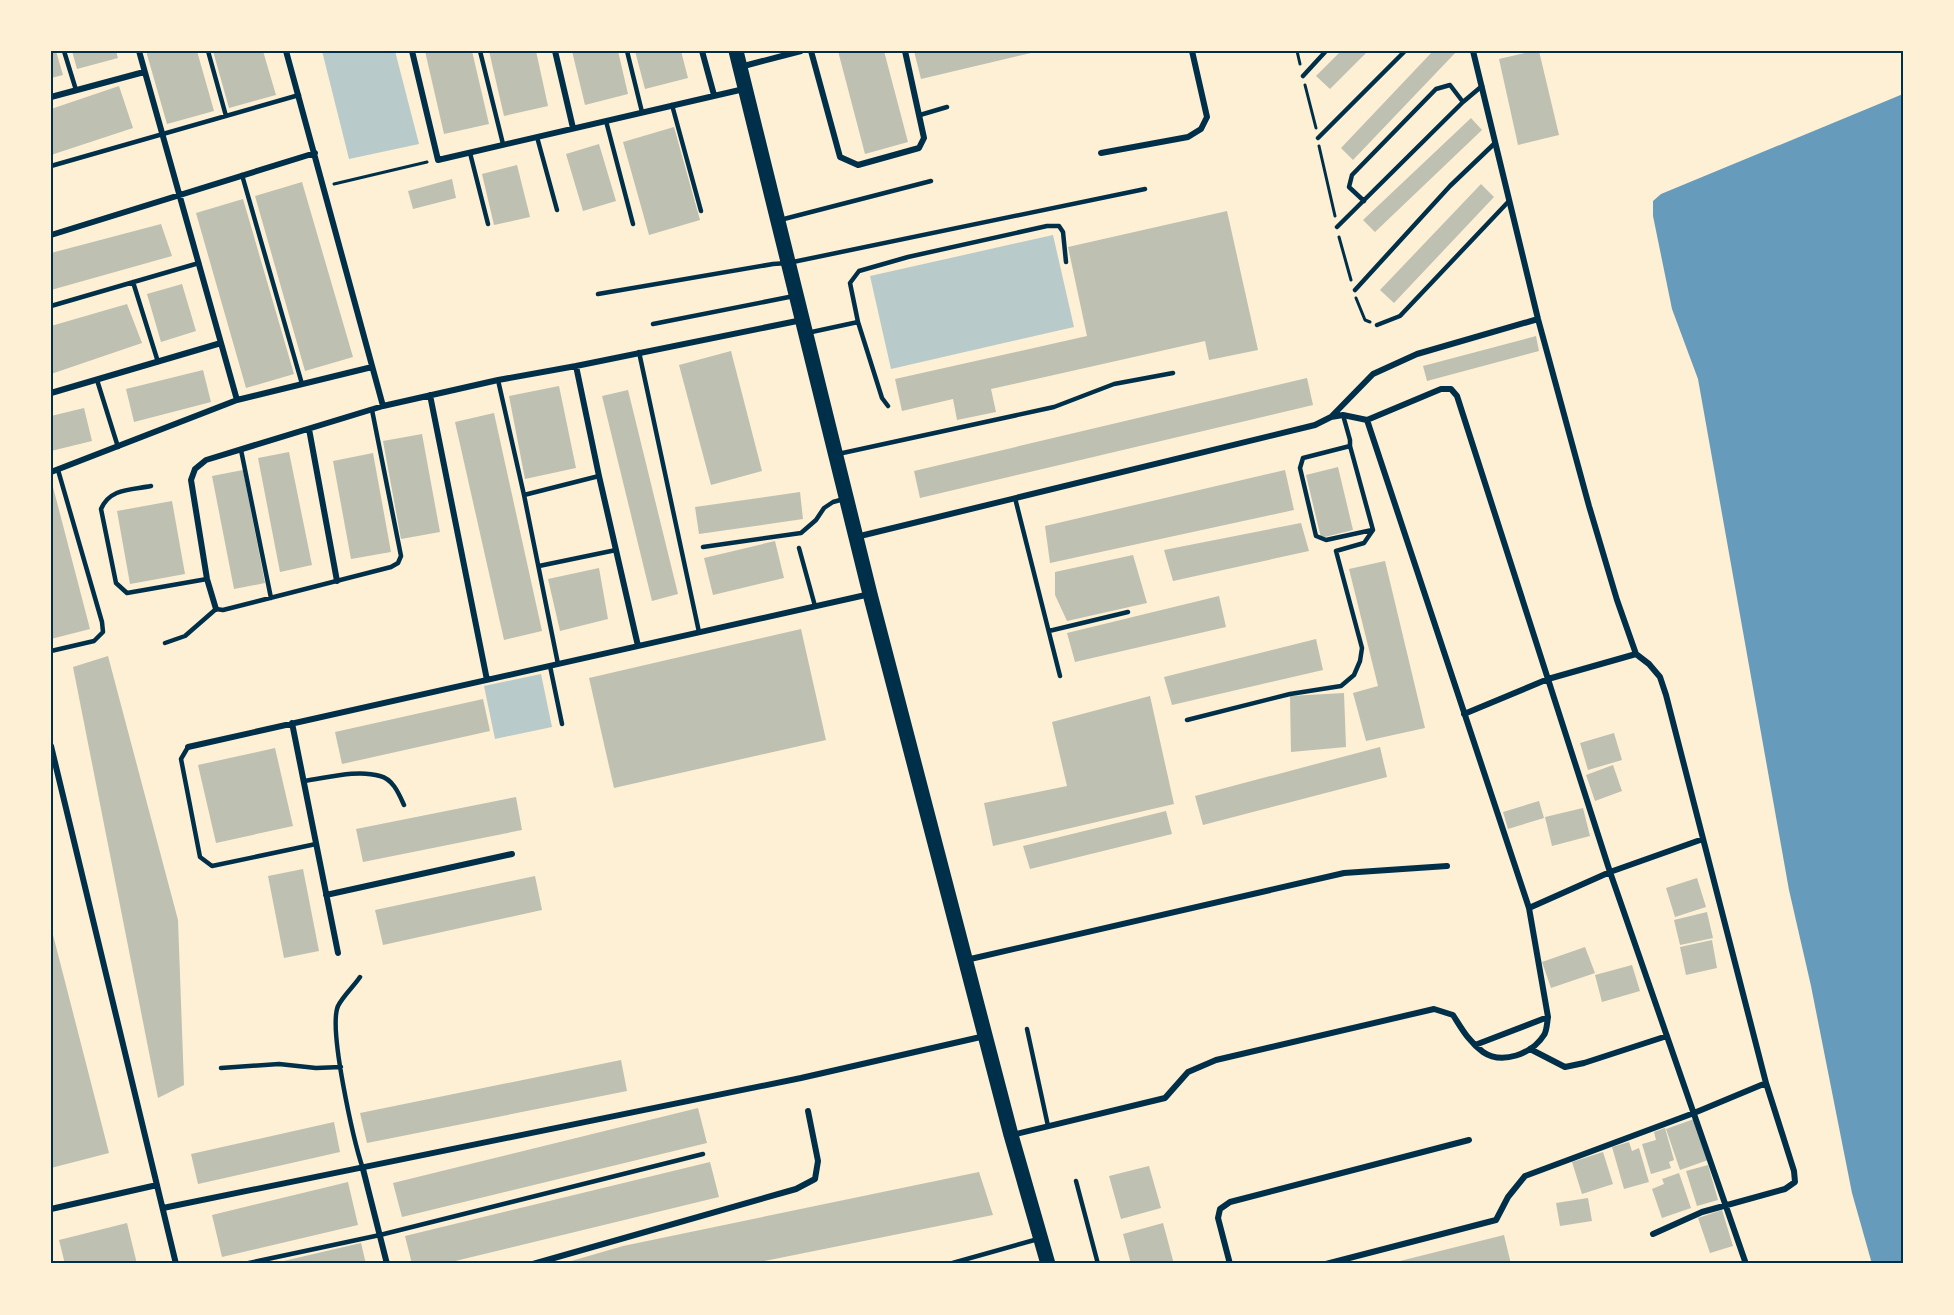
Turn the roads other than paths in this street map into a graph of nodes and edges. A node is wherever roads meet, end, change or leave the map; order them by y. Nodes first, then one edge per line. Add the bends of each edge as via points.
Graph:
1 (64, 51) edge
2 (139, 51) edge
3 (208, 51) edge
4 (286, 51) edge
5 (412, 51) edge
6 (480, 51) edge
7 (555, 51) edge
8 (627, 51) edge
9 (702, 51) edge
10 (736, 51) edge
11 (801, 51) edge
12 (811, 51) edge
13 (905, 51) edge
14 (1192, 51) edge
15 (1405, 51) edge
16 (1473, 51) edge
17 (1324, 52) edge
18 (740, 67) junction
19 (144, 72) junction
20 (1303, 76) road end
21 (1482, 86) junction
22 (745, 88) junction
23 (76, 90) junction
24 (299, 95) junction
25 (714, 95) junction
26 (51, 97) edge
27 (1463, 102) junction
28 (672, 105) junction
29 (947, 107) dead end
30 (642, 112) junction
31 (920, 115) junction
32 (226, 116) junction
33 (606, 121) junction
34 (573, 128) junction
35 (162, 135) junction
36 (537, 136) junction
37 (1318, 138) road end
38 (1495, 143) junction
39 (503, 144) junction
40 (315, 153) junction
41 (470, 153) junction
42 (1101, 153) dead end
43 (51, 166) edge
44 (242, 175) junction
45 (931, 181) dead end
46 (1145, 189) dead end
47 (179, 195) junction
48 (1364, 201) junction
49 (1509, 201) junction
50 (557, 210) dead end
51 (701, 211) dead end
52 (778, 220) junction
53 (488, 224) dead end
54 (633, 224) dead end
55 (1337, 227) road end
56 (51, 235) edge
57 (1066, 262) dead end
58 (199, 263) junction
59 (788, 263) junction
60 (133, 282) junction
61 (1354, 290) road end
62 (598, 294) dead end
63 (796, 295) junction
64 (51, 306) edge
65 (1538, 319) junction
66 (858, 322) junction
67 (653, 324) dead end
68 (1377, 325) road end
69 (804, 326) junction
70 (221, 343) junction
71 (639, 352) junction
72 (158, 362) junction
73 (576, 366) junction
74 (372, 367) junction
75 (1173, 373) dead end
76 (97, 380) junction
77 (498, 380) junction
78 (302, 384) junction
79 (51, 393) edge
80 (430, 395) junction
81 (237, 400) junction
82 (383, 406) junction
83 (888, 406) dead end
84 (372, 410) junction
85 (1343, 415) junction
86 (1331, 417) junction
87 (1367, 420) junction
88 (309, 429) junction
89 (1350, 446) junction
90 (118, 447) junction
91 (241, 450) junction
92 (836, 455) junction
93 (54, 471) edge
94 (599, 476) junction
95 (151, 486) dead end
96 (524, 495) junction
97 (847, 498) junction
98 (1015, 498) junction
99 (1373, 530) junction
100 (856, 537) junction
101 (703, 547) dead end
102 (799, 548) dead end
103 (616, 550) junction
104 (539, 566) junction
105 (207, 579) junction
106 (337, 581) junction
107 (870, 594) junction
108 (271, 598) junction
109 (815, 606) junction
110 (216, 609) junction
111 (1128, 612) dead end
112 (1049, 631) junction
113 (699, 632) junction
114 (165, 643) dead end
115 (638, 646) junction
116 (51, 651) edge
117 (1636, 654) junction
118 (558, 664) junction
119 (550, 666) junction
120 (1060, 676) dead end
121 (1548, 679) junction
122 (487, 680) junction
123 (1464, 714) junction
124 (1187, 720) dead end
125 (292, 723) junction
126 (562, 724) dead end
127 (51, 746) edge
128 (188, 747) joint
129 (304, 781) junction
130 (404, 805) dead end
131 (1702, 838) junction
132 (315, 844) junction
133 (512, 854) dead end
134 (1447, 866) dead end
135 (1610, 872) junction
136 (326, 895) junction
137 (1528, 908) junction
138 (338, 953) dead end
139 (966, 960) junction
140 (360, 977) dead end
141 (1548, 1017) junction
142 (1027, 1029) dead end
143 (986, 1036) junction
144 (1667, 1036) junction
145 (1475, 1045) junction
146 (1530, 1049) junction
147 (341, 1067) junction
148 (221, 1068) dead end
149 (1766, 1083) junction
150 (808, 1111) dead end
151 (1694, 1113) junction
152 (1048, 1126) junction
153 (1011, 1135) junction
154 (1469, 1140) dead end
155 (703, 1154) dead end
156 (363, 1169) junction
157 (1076, 1181) dead end
158 (157, 1185) junction
159 (1726, 1205) junction
160 (163, 1208) junction
161 (51, 1209) edge
162 (1653, 1234) dead end
163 (380, 1235) junction
164 (1041, 1239) junction
165 (176, 1264) edge
166 (244, 1264) edge
167 (387, 1264) edge
168 (533, 1264) edge
169 (948, 1264) edge
170 (1048, 1264) edge
171 (1098, 1264) edge
172 (1230, 1264) edge
173 (1326, 1264) edge
174 (1746, 1264) edge

1 - 23 lane
2 - 19 street
3 - 32 lane
4 - 24 street
5 - 41 street via 438,160
6 - 39 lane
7 - 34 street
8 - 30 lane
9 - 25 street
10 - 18 main road
11 - 18 street
12 - 31 street via 840,158 858,165 919,148 924,138
13 - 31 street
14 - 42 street via 1207,117 1201,129 1188,137
15 - 37 lane
16 - 21 street
17 - 20 lane
18 - 22 main road
19 - 23 street
19 - 35 street
21 - 27 lane
21 - 38 street
22 - 25 street
22 - 52 main road
23 - 26 street
24 - 32 lane
24 - 40 street
25 - 28 street
27 - 48 lane
27 - 48 lane via 1450,85 1436,89 1352,175 1350,187
28 - 30 street
28 - 51 lane
29 - 31 lane
30 - 33 street
32 - 35 lane
33 - 34 street
33 - 54 lane
34 - 36 street
35 - 43 lane
35 - 47 street
36 - 39 street
36 - 50 lane
38 - 49 street
38 - 61 lane
39 - 41 street
40 - 44 street
40 - 74 street
41 - 53 lane
44 - 47 street
44 - 78 lane
45 - 52 lane
46 - 59 lane
47 - 56 street
47 - 58 street
48 - 55 lane
49 - 65 street
49 - 68 lane via 1400,316
52 - 59 main road
57 - 66 lane via 1063,232 1059,226 1047,226 858,271 850,283
58 - 60 lane
58 - 70 street
59 - 62 lane
59 - 63 main road
60 - 64 lane
60 - 72 lane
63 - 67 lane
63 - 69 main road
65 - 86 street via 1417,354 1373,374
65 - 117 street via 1588,506
66 - 69 lane
66 - 83 lane
69 - 71 street
69 - 92 main road
70 - 72 street
70 - 81 street
71 - 73 street
71 - 113 lane
72 - 76 street
73 - 77 street
73 - 94 street
74 - 78 street
74 - 82 street
75 - 92 lane via 1114,384 1054,407
76 - 79 street
76 - 90 lane
77 - 80 street
77 - 96 lane
78 - 81 street
80 - 82 street
80 - 122 street
81 - 90 street
82 - 84 street
84 - 88 street
84 - 106 lane via 401,556 391,567
85 - 86 street
85 - 87 street
85 - 89 lane
86 - 98 street via 1315,425
87 - 121 street via 1441,388 1451,389 1457,396
87 - 123 street
88 - 91 street
88 - 106 street
89 - 99 lane
89 - 99 lane via 1303,458 1300,468 1316,536 1326,540
90 - 93 street
91 - 105 street via 206,460 195,469 191,480
91 - 108 lane
92 - 97 main road
93 - 116 lane via 103,632 94,641
94 - 96 lane
94 - 103 street
95 - 105 lane via 114,493 105,500 102,509 116,583 127,593
96 - 104 lane
97 - 100 main road
97 - 101 lane via 824,508 801,533
98 - 100 street
98 - 112 lane
99 - 124 lane via 1364,543 1336,551 1362,648 1354,675 1341,686 1290,694
100 - 107 main road
102 - 109 lane
103 - 104 lane
103 - 115 street
104 - 118 lane
105 - 110 street
106 - 108 lane
107 - 109 street
107 - 139 main road
108 - 110 lane
109 - 113 street
110 - 114 lane via 185,636
111 - 112 lane
112 - 120 lane
113 - 115 street
115 - 118 street
117 - 121 street
117 - 131 street via 1660,677
118 - 119 street
119 - 122 street
119 - 126 lane
121 - 123 street
121 - 135 street
122 - 125 street
123 - 137 street
125 - 128 street
125 - 129 street
127 - 158 street
128 - 132 lane via 181,759 200,857 212,866
129 - 130 lane via 361,774 382,776 397,789
129 - 132 street
131 - 135 street
131 - 149 street
132 - 136 street
133 - 136 street
134 - 139 street via 1344,873
135 - 137 street
135 - 144 street
136 - 138 street
137 - 141 street
139 - 143 main road
140 - 147 lane via 338,1006 336,1029
141 - 145 street
141 - 146 street via 1545,1034
142 - 152 lane
143 - 153 main road
143 - 156 street
144 - 146 street via 1565,1067
144 - 151 street
145 - 146 street via 1485,1054 1509,1059
145 - 152 street via 1453,1015 1434,1009 1216,1060 1188,1072 1165,1098
147 - 148 lane via 279,1064
147 - 156 lane via 354,1144
149 - 151 street
149 - 159 street via 1795,1182 1785,1189
150 - 168 street via 818,1161 815,1179 796,1189
151 - 159 street
151 - 173 street via 1525,1176 1496,1220
152 - 153 street
153 - 164 main road
154 - 172 street via 1230,1202 1220,1209 1218,1218
155 - 163 lane
156 - 160 street
156 - 163 street
157 - 171 lane
158 - 160 street
158 - 161 street
159 - 162 street
159 - 174 street
160 - 165 street
163 - 166 lane
163 - 167 street
164 - 169 lane
164 - 170 main road

